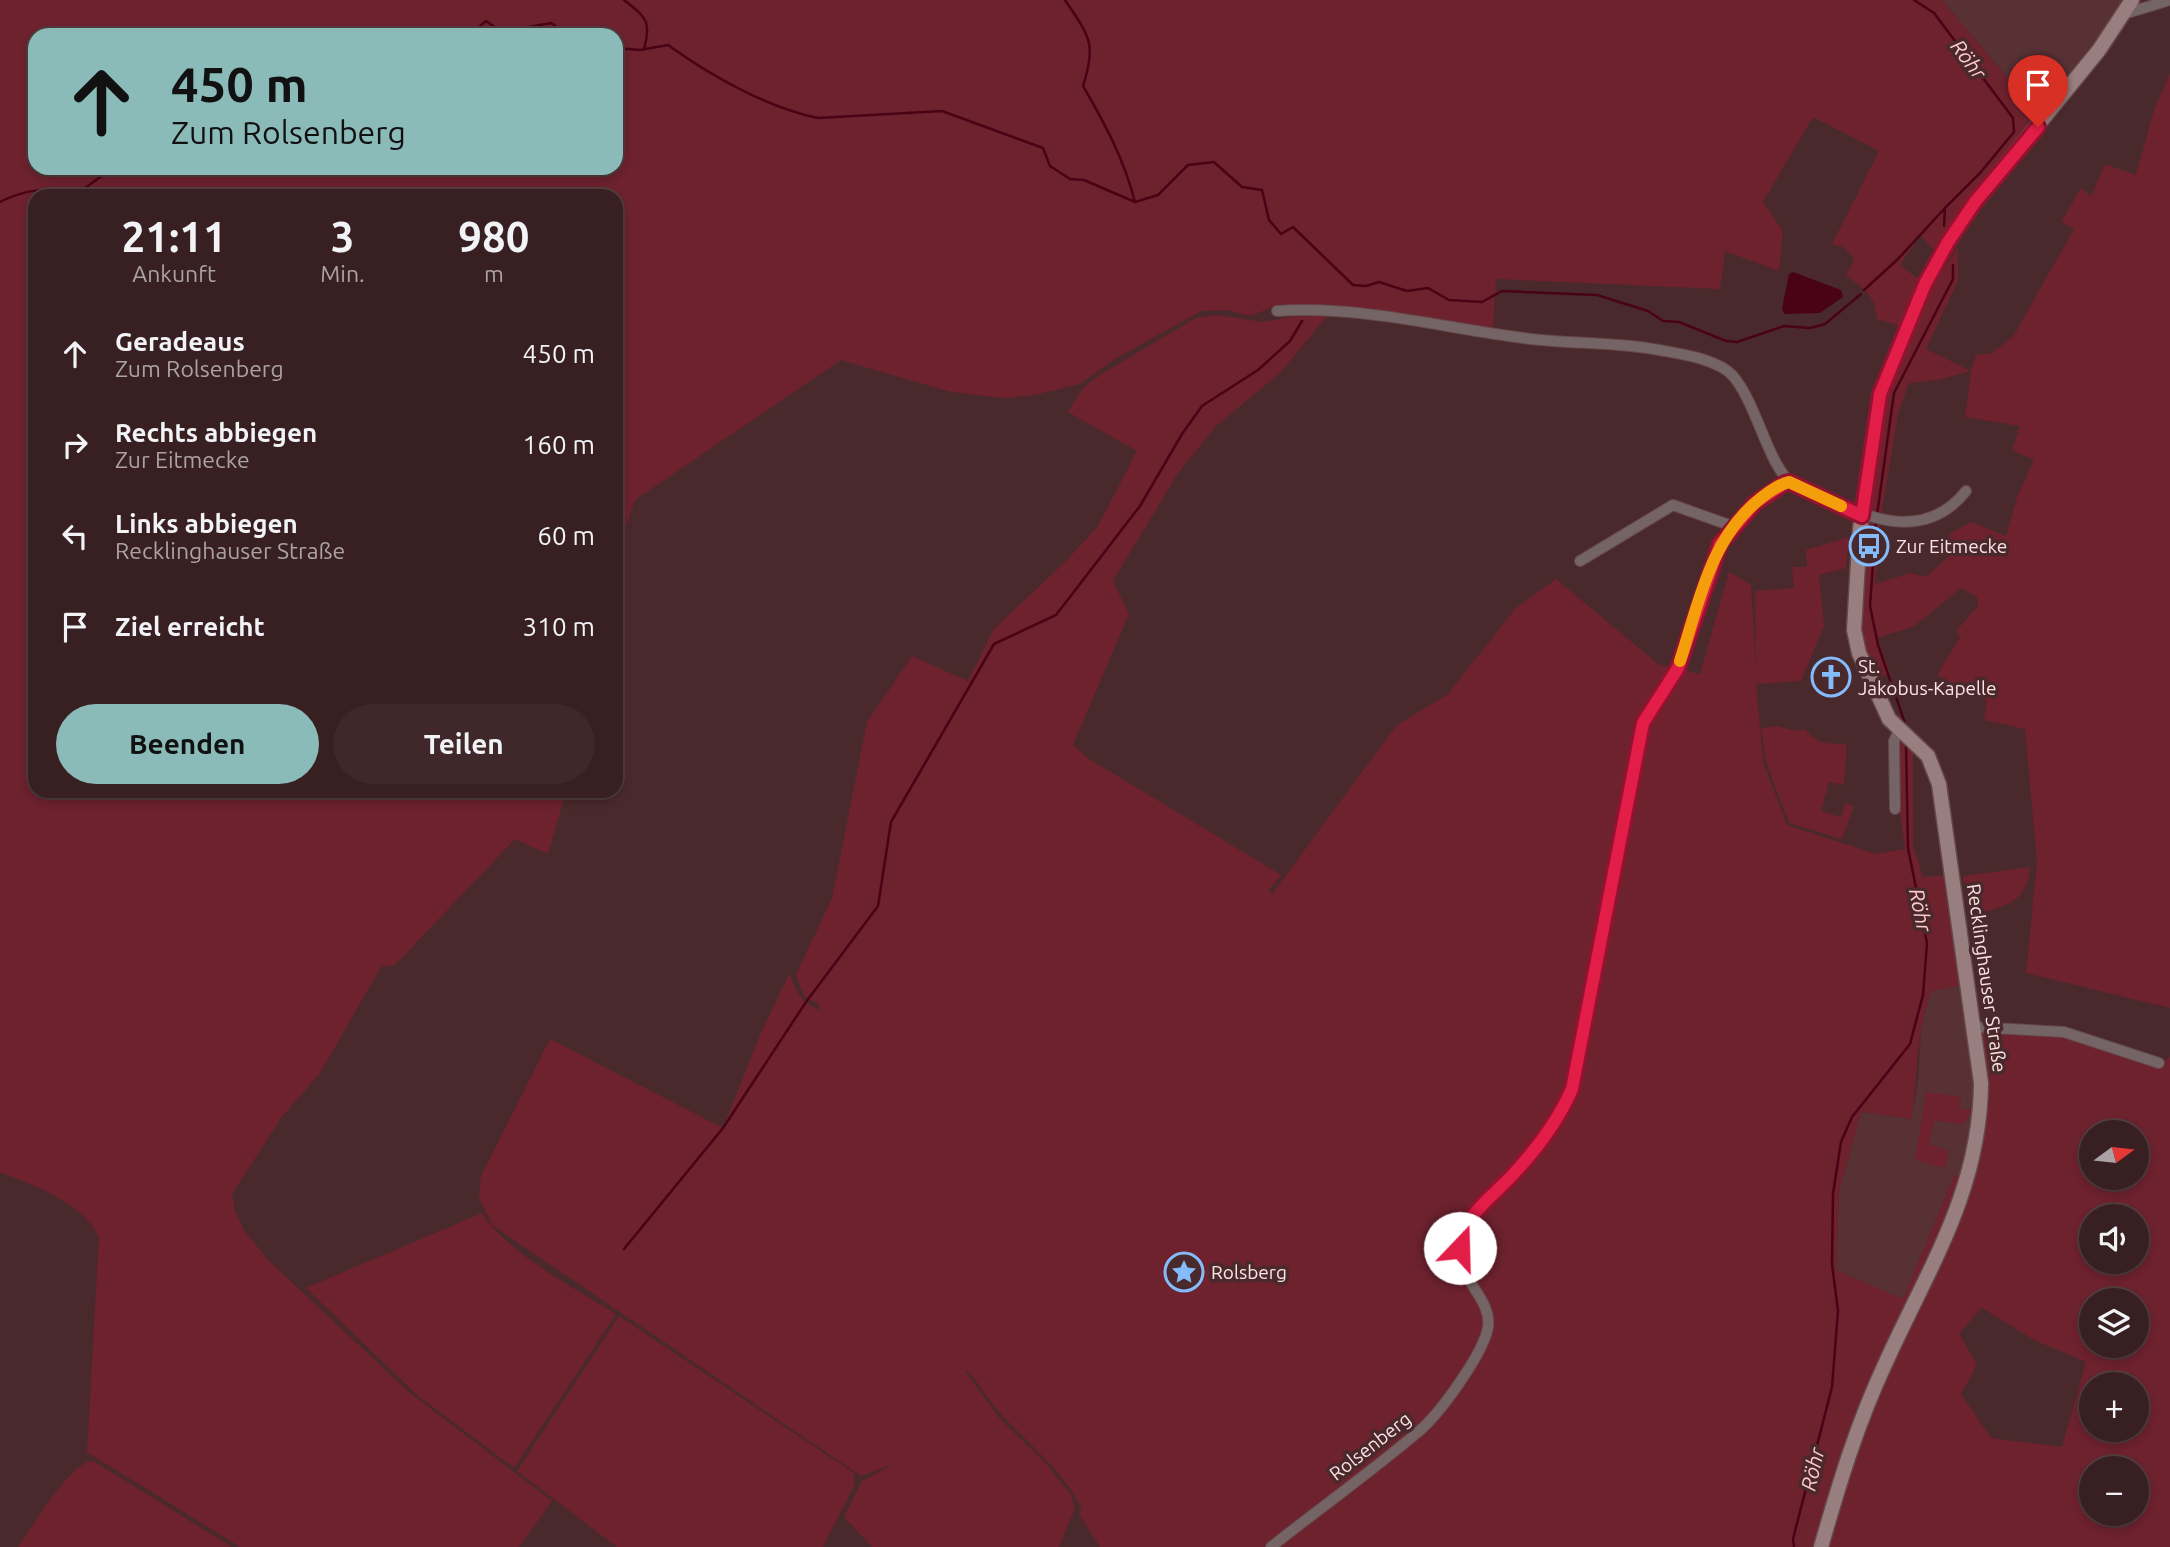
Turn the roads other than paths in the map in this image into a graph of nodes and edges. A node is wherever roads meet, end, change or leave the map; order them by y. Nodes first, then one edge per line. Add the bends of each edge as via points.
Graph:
1 (2132, 0) edge
2 (2170, 0) edge
3 (2124, 14) junction
4 (1277, 311) dead end
5 (1789, 482) junction
6 (1966, 491) dead end
7 (1864, 517) junction
8 (1732, 527) junction
9 (1580, 561) dead end
10 (1900, 730) junction
11 (1895, 809) dead end
12 (1973, 1027) junction
13 (2159, 1063) dead end
14 (1271, 1547) edge
15 (1821, 1547) edge

1 - 3 main road, Recklinghauser Straße
2 - 3 street
3 - 7 main road, Recklinghauser Straße via 1975,202 1936,263 1880,394
4 - 5 street via 1315,308 1494,334 1638,346 1726,368 1738,381
5 - 7 street
5 - 8 street, Rolsenberg via 1755,503
6 - 7 street via 1948,508 1924,519 1901,523
7 - 10 main road, Recklinghauser Straße via 1854,630 1882,704
8 - 9 street via 1673,505
8 - 14 street, Rolsenberg via 1717,549 1678,668 1643,723 1572,1089 1536,1149 1476,1210 1462,1234 1463,1268 1488,1316 1480,1353 1419,1432
10 - 11 street via 1894,741
10 - 12 main road, Recklinghauser Straße via 1928,756 1943,799
12 - 13 street via 2064,1032
12 - 15 main road, Recklinghauser Straße via 1981,1083 1974,1157 1945,1242 1852,1438

